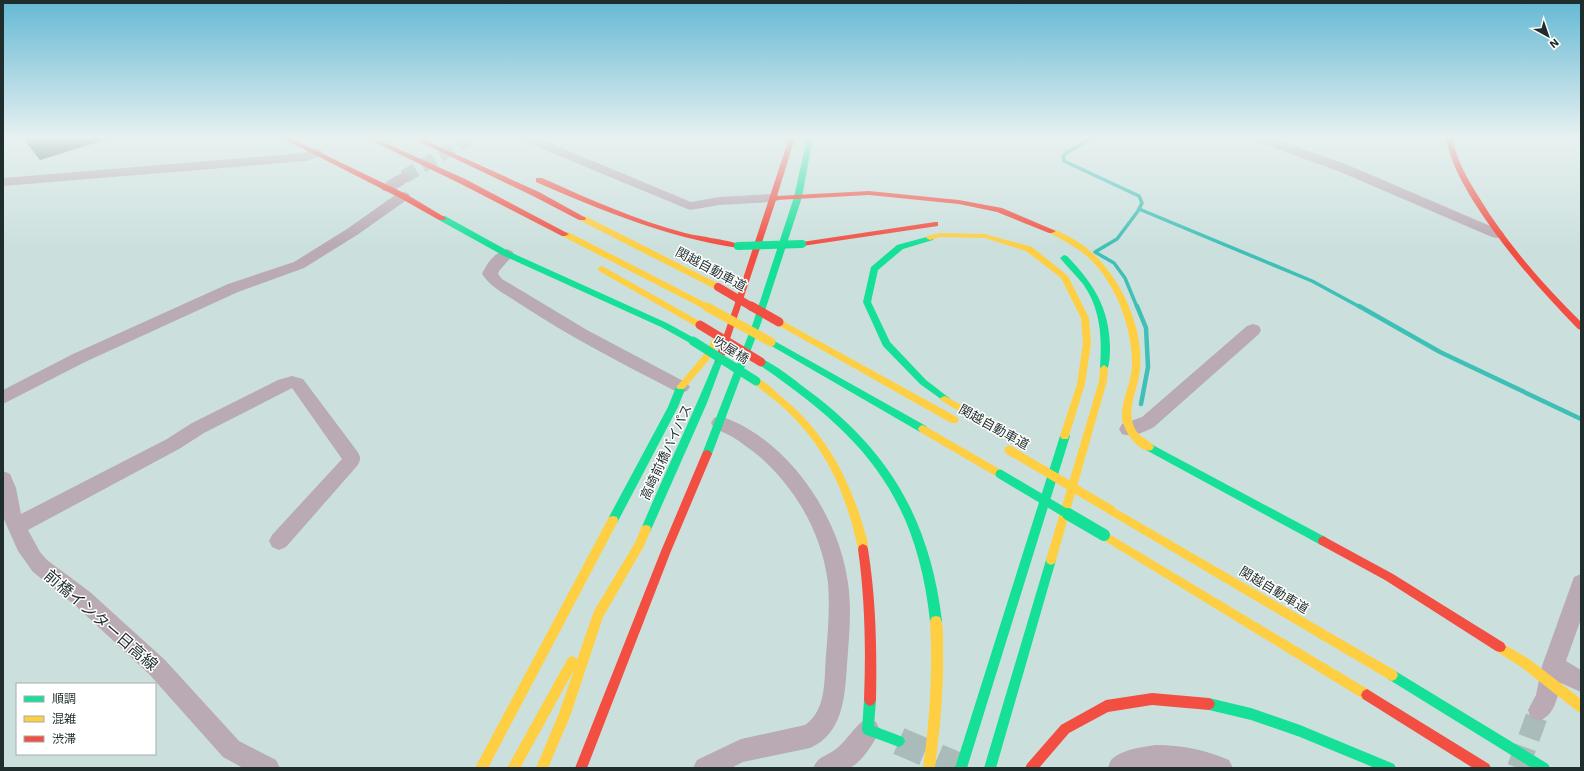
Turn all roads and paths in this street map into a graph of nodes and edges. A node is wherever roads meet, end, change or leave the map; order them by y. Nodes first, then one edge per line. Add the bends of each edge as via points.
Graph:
1 (113, 174) edge
2 (359, 174) edge
3 (447, 174) edge
4 (493, 174) edge
5 (614, 174) edge
6 (781, 174) edge
7 (803, 174) edge
8 (1357, 174) edge
9 (1462, 174) edge
10 (529, 176) dead end
11 (404, 177) tunnel mouth
12 (462, 181) junction
13 (3, 182) edge
14 (388, 188) junction
15 (403, 196) junction
16 (798, 197) junction
17 (773, 198) junction
18 (514, 218) dead end
19 (946, 223) dead end
20 (1497, 234) junction
21 (507, 254) junction
22 (1058, 254) dead end
23 (592, 263) dead end
24 (738, 306) junction
25 (1581, 327) edge
26 (1253, 330) dead end
27 (681, 387) junction
28 (3, 398) edge
29 (720, 423) junction
30 (962, 424) dead end
31 (1128, 429) junction
32 (1016, 441) dead end
33 (1005, 448) dead end
34 (1046, 458) dead end
35 (3, 479) edge
36 (1085, 480) dead end
37 (17, 526) junction
38 (279, 541) dead end
39 (1581, 583) edge
40 (838, 584) junction
41 (870, 587) junction
42 (1300, 610) dead end
43 (598, 615) junction
44 (1552, 675) junction
45 (1401, 680) junction
46 (1581, 681) edge
47 (1581, 707) edge
48 (1539, 710) tunnel mouth
49 (868, 730) junction
50 (899, 741) tunnel mouth
51 (242, 763) edge
52 (583, 766) edge
53 (268, 768) edge
54 (481, 768) edge
55 (513, 768) edge
56 (542, 768) edge
57 (705, 768) edge
58 (825, 768) edge
59 (929, 768) edge
60 (961, 768) edge
61 (990, 768) edge
62 (1031, 768) edge
63 (1120, 768) edge
64 (1221, 768) edge
65 (1390, 768) edge
66 (1485, 768) edge
67 (1544, 768) edge

1 - 13 street
2 - 14 main road, 吹屋橋
3 - 12 main road
4 - 30 main road, 関越自動車道, bridge via 718,287
5 - 17 street via 690,206
6 - 17 main road, 高崎前橋バイパス
7 - 16 main road
8 - 20 street
9 - 20 main road
10 - 19 main road, bridge via 670,234 738,246 802,244
11 - 14 street
12 - 18 main road
12 - 66 main road, bridge via 771,342 1104,535
14 - 15 main road, 吹屋橋
15 - 21 main road, 吹屋橋
15 - 28 street via 299,265 233,288 78,358
16 - 17 main road
16 - 29 main road via 757,323
16 - 31 main road via 881,194 981,205 1039,225 1062,236 1085,252 1112,279 1135,340 1136,376 1126,420
17 - 24 main road, 高崎前橋バイパス
20 - 25 main road
21 - 27 street via 497,262 490,274 496,283 524,298 555,320
21 - 41 main road, 吹屋橋, bridge via 664,325 756,381 788,406 806,424 829,457 848,496 866,560
22 - 61 main road via 1087,281 1100,306 1106,332 1103,380
23 - 59 main road, bridge via 700,325 806,392 858,439 881,466 914,526 927,564 934,600 939,668
24 - 27 main road via 731,312 706,359
24 - 43 main road, 高崎前橋バイパス via 707,393 664,483 640,543
26 - 31 street via 1148,422
27 - 54 main road via 673,407
29 - 40 street via 746,436 771,457 806,496 823,528
29 - 52 main road via 666,551
31 - 44 main road via 1152,450 1388,577 1525,663
32 - 60 main road via 952,404 931,388 898,358 880,335 870,315 865,297 866,286 873,269 898,247 921,238 950,233 989,236 1018,244 1041,256 1061,274 1076,293 1086,327 1088,353 1081,384
33 - 45 main road, 関越自動車道, bridge
34 - 36 main road
35 - 37 street, 前橋インター日高線
37 - 38 street via 173,444 198,428 292,382 297,383 351,456 351,461
37 - 51 street, 前橋インター日高線 via 33,558 40,566 83,600 157,667
39 - 44 street
40 - 41 street
40 - 57 street via 836,674 829,712 823,726 810,736 741,751
41 - 49 main road, 吹屋橋 via 873,643
42 - 45 main road
43 - 55 main road
43 - 56 main road, 高崎前橋バイパス via 565,714
44 - 46 street via 1570,676
44 - 47 main road
44 - 48 street via 1546,699
45 - 67 main road, 関越自動車道
49 - 50 main road
49 - 58 street via 850,753
51 - 53 street, 前橋インター日高線
62 - 65 main road via 1050,741 1083,716 1109,704 1168,698 1238,709 1304,731
63 - 64 street via 1142,759 1163,757 1189,759

